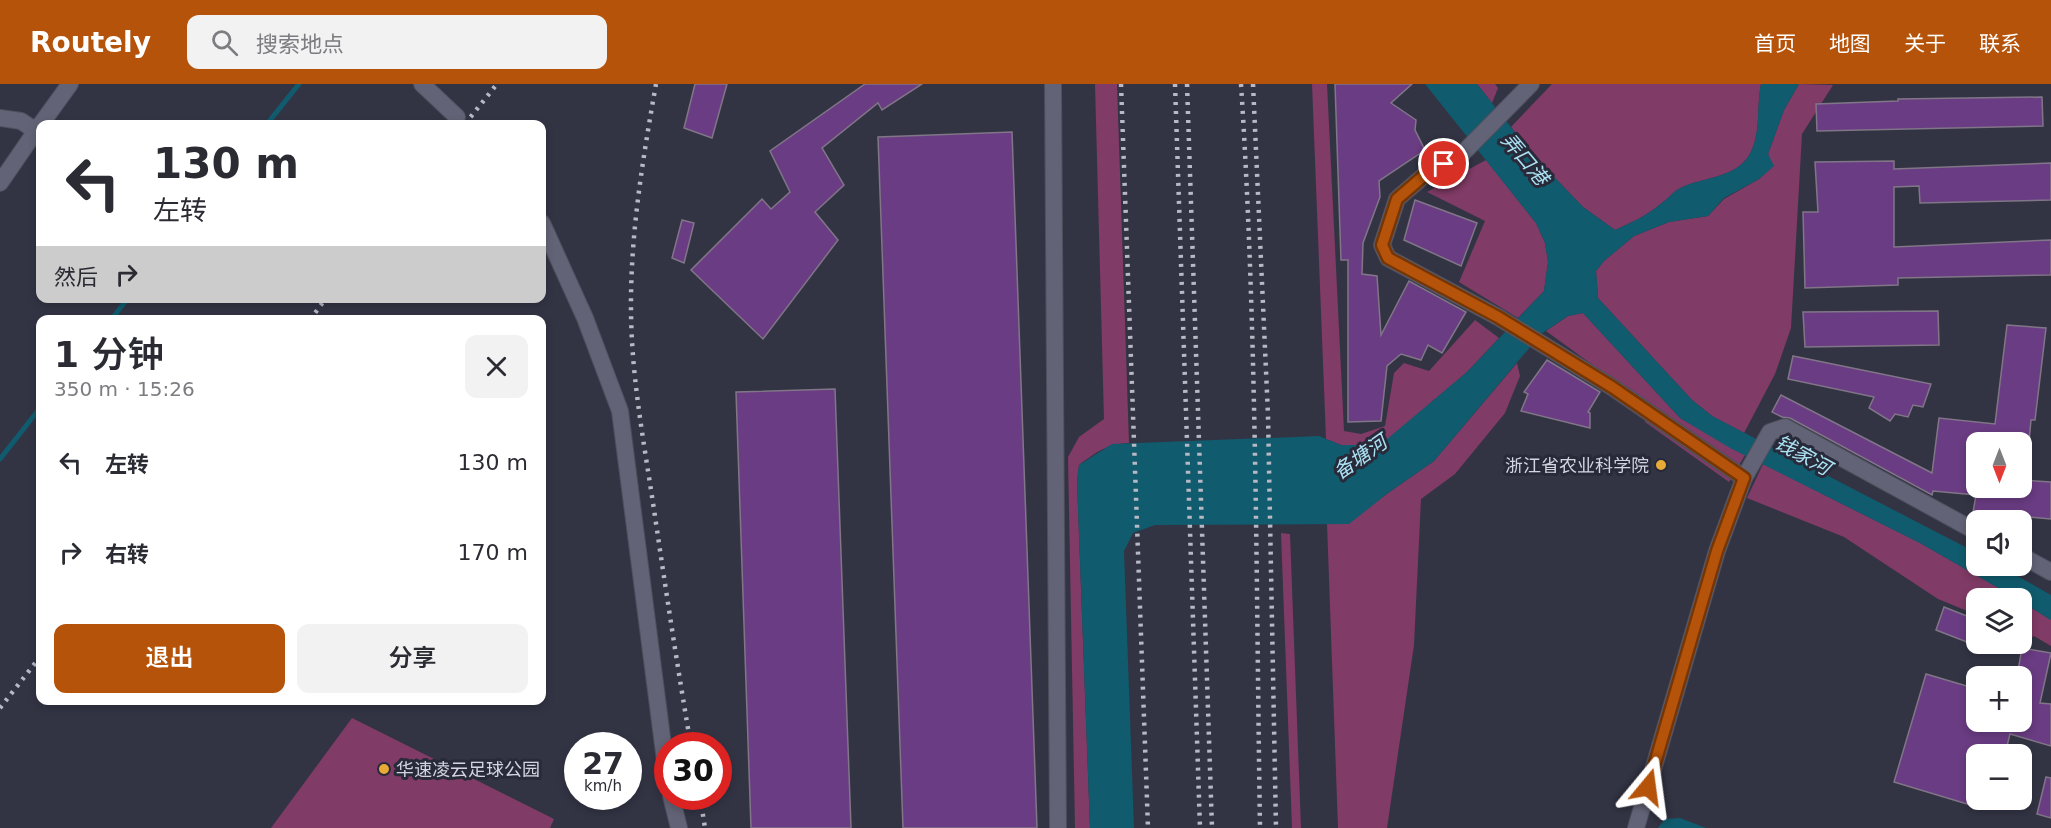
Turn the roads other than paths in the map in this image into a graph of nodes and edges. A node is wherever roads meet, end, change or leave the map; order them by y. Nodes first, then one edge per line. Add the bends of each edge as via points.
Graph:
1 (70, 84) edge
2 (422, 84) edge
3 (1053, 84) edge
4 (1531, 84) edge
5 (457, 117) dead end
6 (0, 118) edge
7 (44, 120) edge
8 (36, 126) edge
9 (36, 131) edge
10 (0, 183) edge
11 (546, 232) edge
12 (1744, 478) junction
13 (1966, 525) edge
14 (2032, 562) edge
15 (2051, 572) edge
16 (661, 732) edge
17 (674, 810) edge
18 (679, 828) edge
19 (1058, 828) edge
20 (1636, 828) edge

1 - 7 street
2 - 5 street
3 - 19 street
4 - 12 street via 1458,158 1434,167 1397,199 1382,245 1388,258 1498,317 1637,404
6 - 8 street
9 - 10 street
11 - 16 street via 585,318 620,411
12 - 13 street via 1770,432 1785,427
12 - 20 street via 1717,551
14 - 15 street
17 - 18 street

